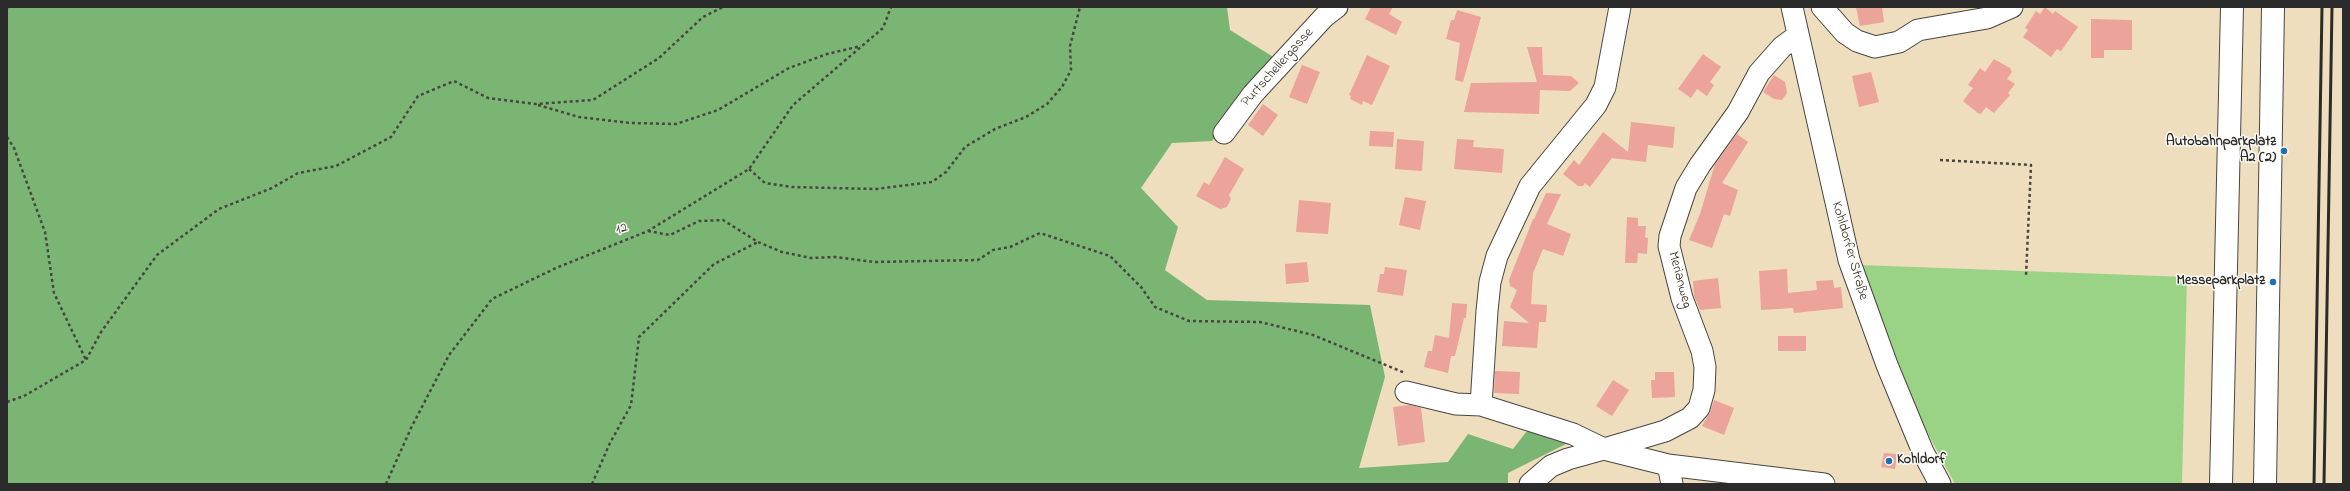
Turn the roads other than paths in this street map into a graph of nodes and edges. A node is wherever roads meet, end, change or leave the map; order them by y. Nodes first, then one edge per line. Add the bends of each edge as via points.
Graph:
1 (1337, 7) edge
2 (1620, 7) edge
3 (1792, 7) edge
4 (1822, 7) edge
5 (2011, 7) edge
6 (2232, 7) edge
7 (2273, 7) edge
8 (1797, 36) junction
9 (1224, 133) dead end
10 (1407, 383) road end
11 (1481, 405) junction
12 (1604, 449) junction
13 (1670, 474) edge
14 (1530, 484) edge
15 (1824, 484) edge
16 (1940, 484) edge
17 (2221, 484) edge
18 (2265, 484) edge

1 - 9 street, Purtschellergasse via 1324,17 1253,94
2 - 11 street via 1605,87 1596,105 1530,186 1497,256 1490,282
3 - 8 street, Kohldorfer Straße
4 - 5 street via 1845,33 1857,41 1875,47 1900,42 1918,30 1987,18
6 - 17 main road
7 - 18 main road
8 - 12 street, Merianweg via 1782,47 1759,73 1738,112 1700,165 1686,188 1670,236 1669,246 1682,298 1702,351 1705,367 1704,390 1699,408 1690,418 1665,431
8 - 16 street, Kohldorfer Straße via 1849,260 1887,365 1923,452
10 - 11 street via 1456,404
11 - 12 street via 1573,434
12 - 13 street
12 - 14 street, Merianweg via 1551,466
13 - 15 street

